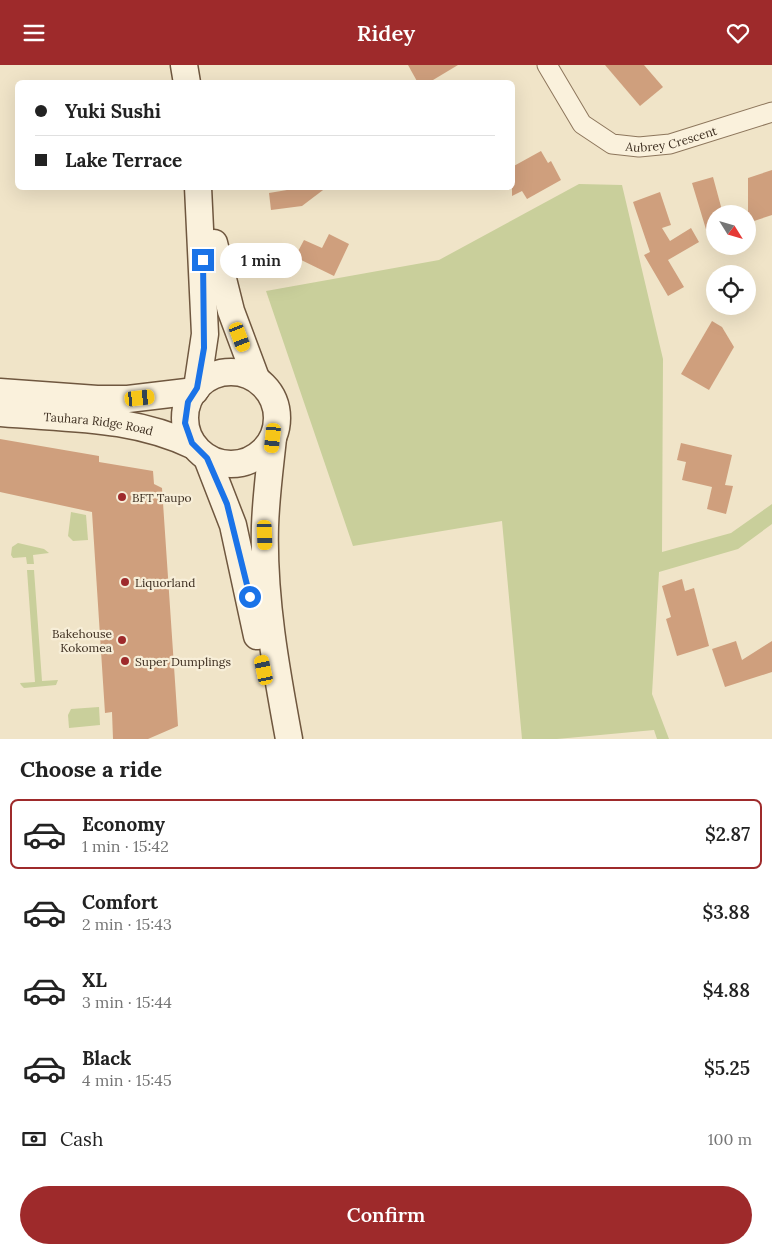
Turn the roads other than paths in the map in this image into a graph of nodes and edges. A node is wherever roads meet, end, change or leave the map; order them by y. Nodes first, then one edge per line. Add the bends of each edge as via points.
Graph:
1 (184, 65) edge
2 (547, 65) edge
3 (186, 80) edge
4 (772, 112) edge
5 (198, 190) edge
6 (204, 190) edge
7 (256, 379) junction
8 (196, 389) junction
9 (0, 392) edge
10 (0, 413) edge
11 (273, 438) junction
12 (201, 452) junction
13 (281, 739) edge
14 (289, 739) edge

1 - 3 main road
2 - 4 street, Aubrey Crescent via 582,124 612,143 639,147 670,144
5 - 8 main road via 205,334
6 - 7 main road via 231,311
7 - 8 main road via 242,373 220,373
7 - 11 main road via 272,396 277,409 278,423
8 - 9 main road, Tauhara Ridge Road via 128,399
8 - 12 main road via 188,402 186,430
10 - 12 main road, Tauhara Ridge Road via 136,425 165,433
11 - 12 main road via 261,454 240,464 220,463
11 - 14 main road via 265,527 267,576 276,668
12 - 13 main road via 227,504

